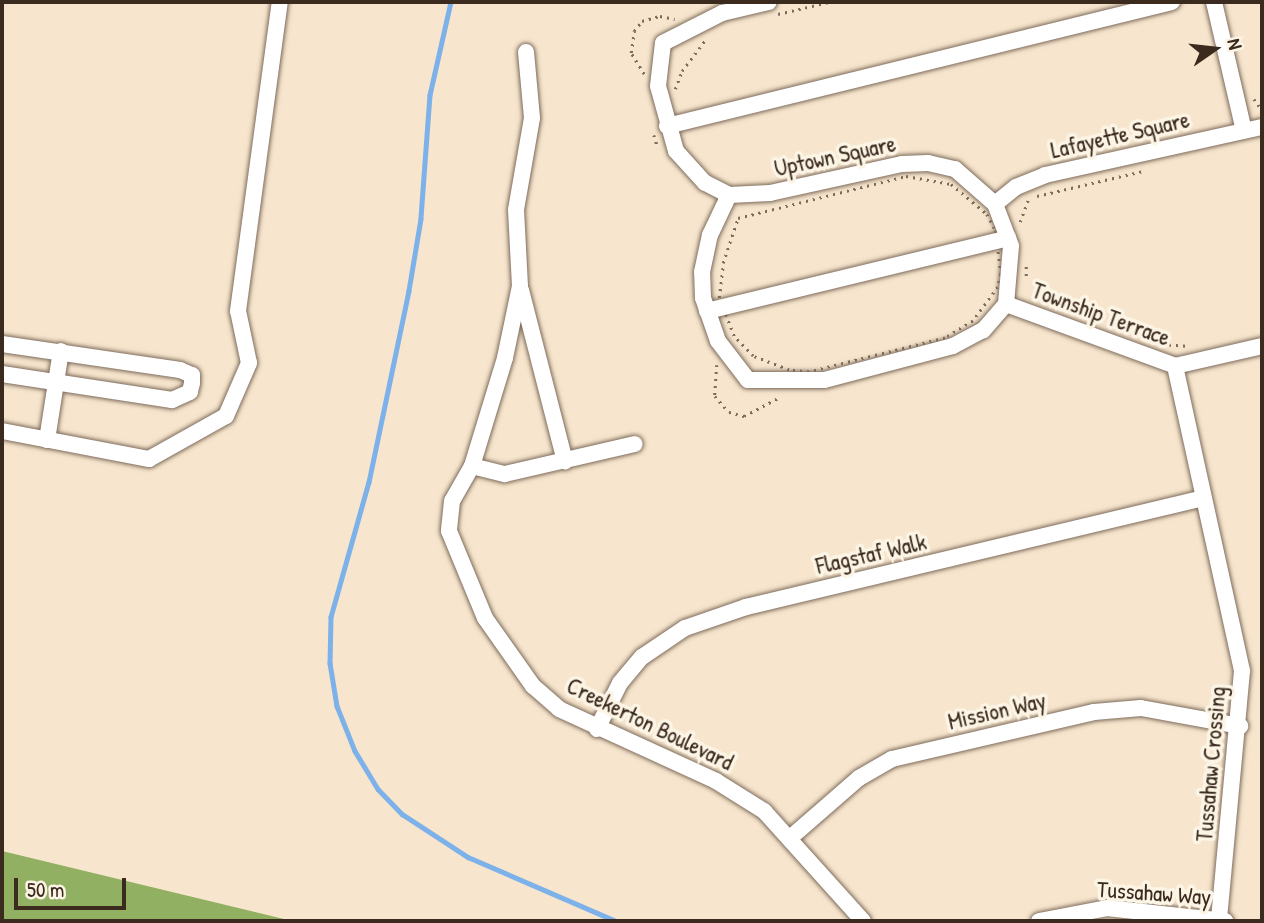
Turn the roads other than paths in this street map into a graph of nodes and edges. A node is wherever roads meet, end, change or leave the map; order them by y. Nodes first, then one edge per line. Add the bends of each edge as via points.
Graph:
1 (280, 2) edge
2 (1172, 2) edge
3 (1214, 2) edge
4 (772, 8) edge
5 (526, 52) dead end
6 (659, 125) junction
7 (1262, 127) edge
8 (1244, 131) junction
9 (729, 195) junction
10 (995, 204) junction
11 (1015, 234) junction
12 (520, 286) junction
13 (1006, 304) junction
14 (707, 311) junction
15 (2, 344) edge
16 (1262, 346) edge
17 (61, 351) junction
18 (1175, 366) junction
19 (2, 374) edge
20 (56, 382) junction
21 (2, 431) edge
22 (47, 440) junction
23 (635, 444) dead end
24 (565, 461) junction
25 (472, 467) junction
26 (1203, 498) junction
27 (1240, 726) junction
28 (597, 729) junction
29 (790, 838) junction
30 (863, 921) edge
31 (1039, 921) edge
32 (1219, 921) edge
33 (1226, 921) edge

1 - 22 street via 238,311 249,363 226,416 149,459
2 - 6 street
3 - 8 street
4 - 6 street via 722,13 663,43
5 - 12 street, Creekerton Boulevard via 532,118 516,210
6 - 9 street via 692,170
7 - 8 street, Lafayette Square
8 - 10 street, Lafayette Square via 1045,175 1016,187
9 - 10 street, Uptown Square via 770,193 902,164 928,163 955,169
9 - 14 street via 710,235 702,272
10 - 11 street, Uptown Square
11 - 13 street, Uptown Square
11 - 14 street
12 - 24 street
12 - 25 street, Creekerton Boulevard via 505,358
13 - 14 street via 983,330 953,346 824,380 792,383 748,380 719,341
13 - 18 street, Township Terrace
15 - 17 street
16 - 18 street, Township Terrace
17 - 20 street
17 - 20 street via 180,370 192,375 192,383 190,392 173,400
18 - 26 street, Tussahaw Crossing
19 - 20 street
20 - 22 street
21 - 22 street
23 - 24 street
24 - 25 street via 505,474
25 - 28 street, Creekerton Boulevard via 452,501 449,531 485,618 533,686 559,709
26 - 27 street, Tussahaw Crossing via 1242,671
26 - 28 street, Flagstaf Walk via 746,607 685,628 642,657 620,683
27 - 29 street, Mission Way via 1141,708 1094,712 892,759 859,778
27 - 32 street, Tussahaw Crossing
28 - 29 street, Creekerton Boulevard via 716,781 764,811
29 - 30 street, Creekerton Boulevard
31 - 32 street, Tussahaw Way via 1107,908
32 - 33 street, Tussahaw Way

